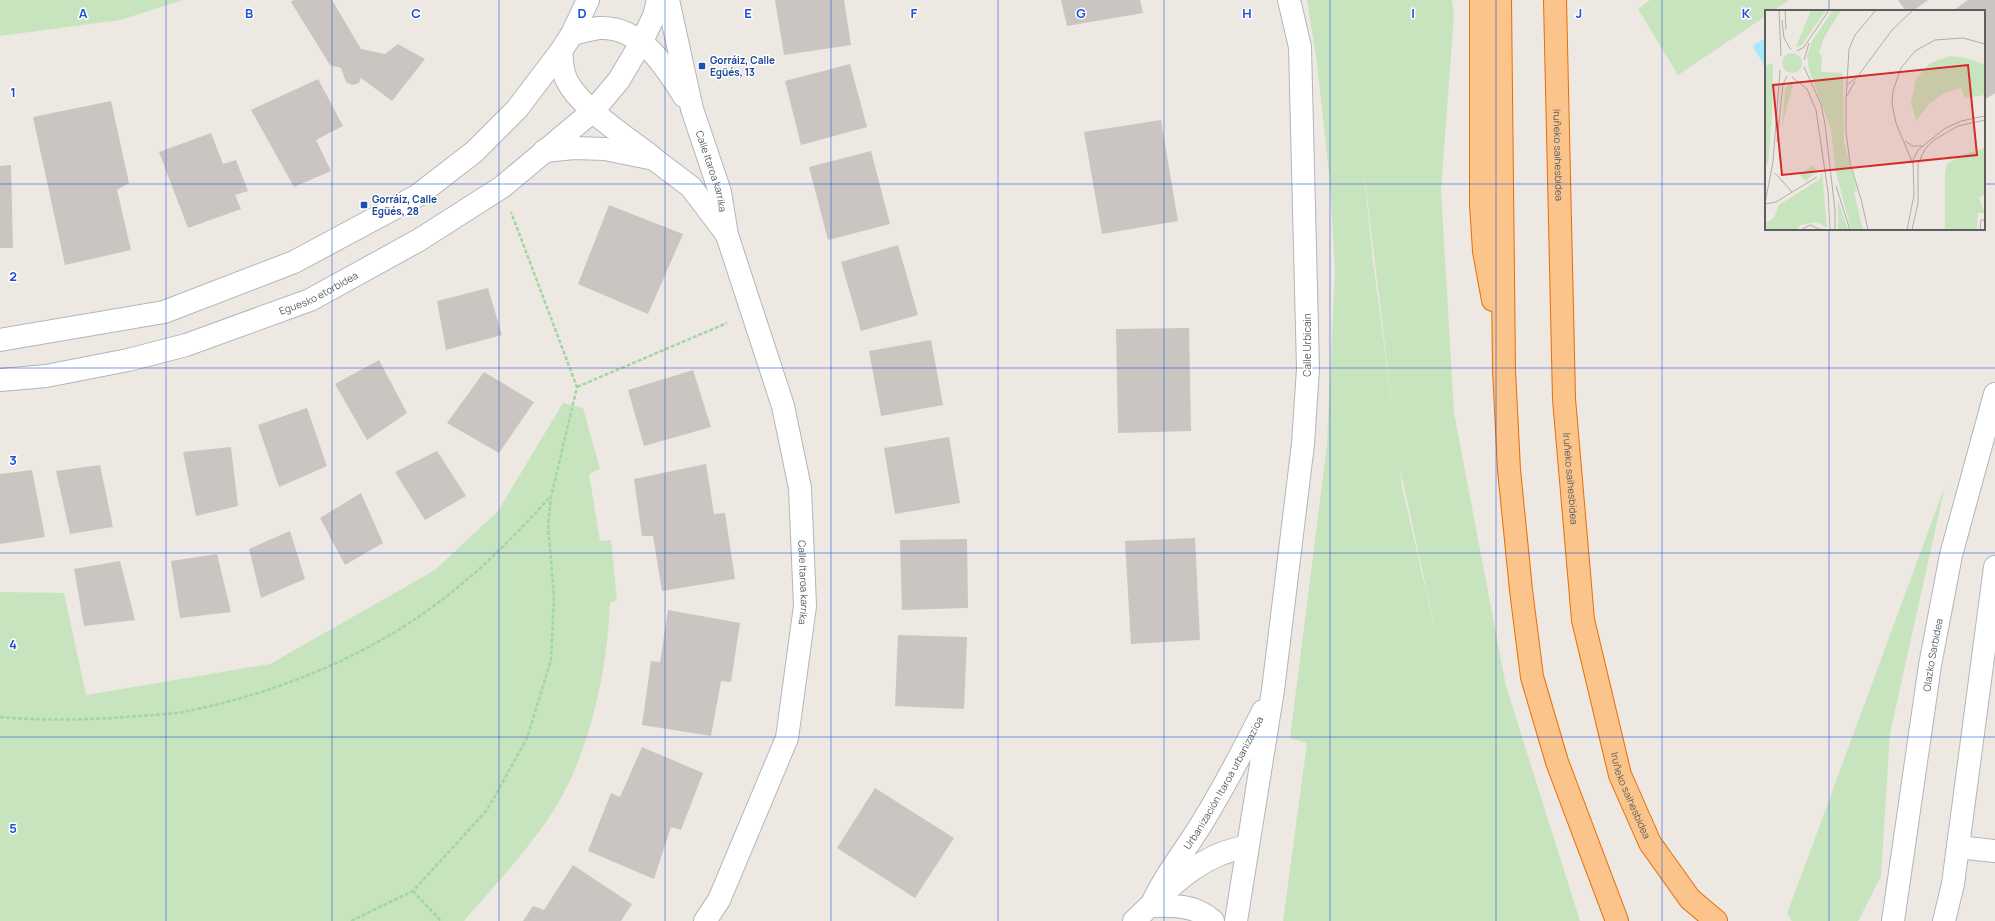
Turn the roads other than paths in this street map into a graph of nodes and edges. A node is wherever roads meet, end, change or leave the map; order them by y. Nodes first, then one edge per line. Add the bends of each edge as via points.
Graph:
1 (588, 0) edge
2 (658, 0) edge
3 (668, 0) edge
4 (1289, 0) edge
5 (1481, 0) edge
6 (1500, 0) edge
7 (1555, 0) edge
8 (642, 41) junction
9 (567, 42) junction
10 (692, 109) junction
11 (593, 111) junction
12 (544, 151) junction
13 (654, 159) junction
14 (727, 235) junction
15 (0, 340) edge
16 (1504, 370) junction
17 (0, 380) edge
18 (1995, 394) edge
19 (1995, 567) edge
20 (1273, 690) junction
21 (1246, 847) junction
22 (1958, 847) junction
23 (1995, 851) edge
24 (1151, 906) junction
25 (705, 921) edge
26 (1134, 921) edge
27 (1213, 921) edge
28 (1236, 921) edge
29 (1617, 921) edge
30 (1716, 921) edge
31 (1893, 921) edge
32 (1944, 921) edge

1 - 9 street
2 - 8 street, Eguesko etorbidea via 654,16
3 - 10 street, Calle Itaroa karrika
4 - 20 street, Calle Urbicain via 1300,47 1308,369 1303,444
5 - 16 highway via 1484,252
6 - 16 highway
7 - 30 highway, Iruñeko saihesbidea via 1564,399 1582,620 1620,775 1650,843 1690,899
8 - 9 street via 622,31 600,28
8 - 10 street, Calle Itaroa karrika via 664,64
8 - 11 street, Eguesko etorbidea via 619,80
9 - 11 street via 564,74 574,91
9 - 15 street via 517,109 474,152 417,196 294,262 164,312
10 - 14 street, Calle Itaroa karrika via 720,192
11 - 12 street, Eguesko etorbidea
11 - 13 street, Calle Itaroa karrika
12 - 13 street, Calle Itaroa karrika via 574,148 605,150
12 - 17 street, Eguesko etorbidea via 502,187 419,240 310,300 186,345 128,360 54,374
13 - 14 street, Calle Itaroa karrika via 691,187
14 - 25 street, Calle Itaroa karrika via 783,406 800,488 805,606 787,738 719,900
16 - 29 highway via 1509,470 1532,677 1557,762
18 - 31 street, Olazko Sarbidea via 1951,555 1930,665
19 - 22 street
20 - 21 street, Urbanización Itaroa urbanizazioa
20 - 24 street, Urbanización Itaroa urbanizazioa via 1231,773 1201,824 1161,883
21 - 24 street, Urbanización Itaroa urbanizazioa via 1229,849 1207,860 1177,880
21 - 28 street, Urbanización Itaroa urbanizazioa
22 - 23 street
22 - 32 street
24 - 26 street, Urbanización Itaroa urbanizazioa
24 - 27 street via 1175,905 1194,909

